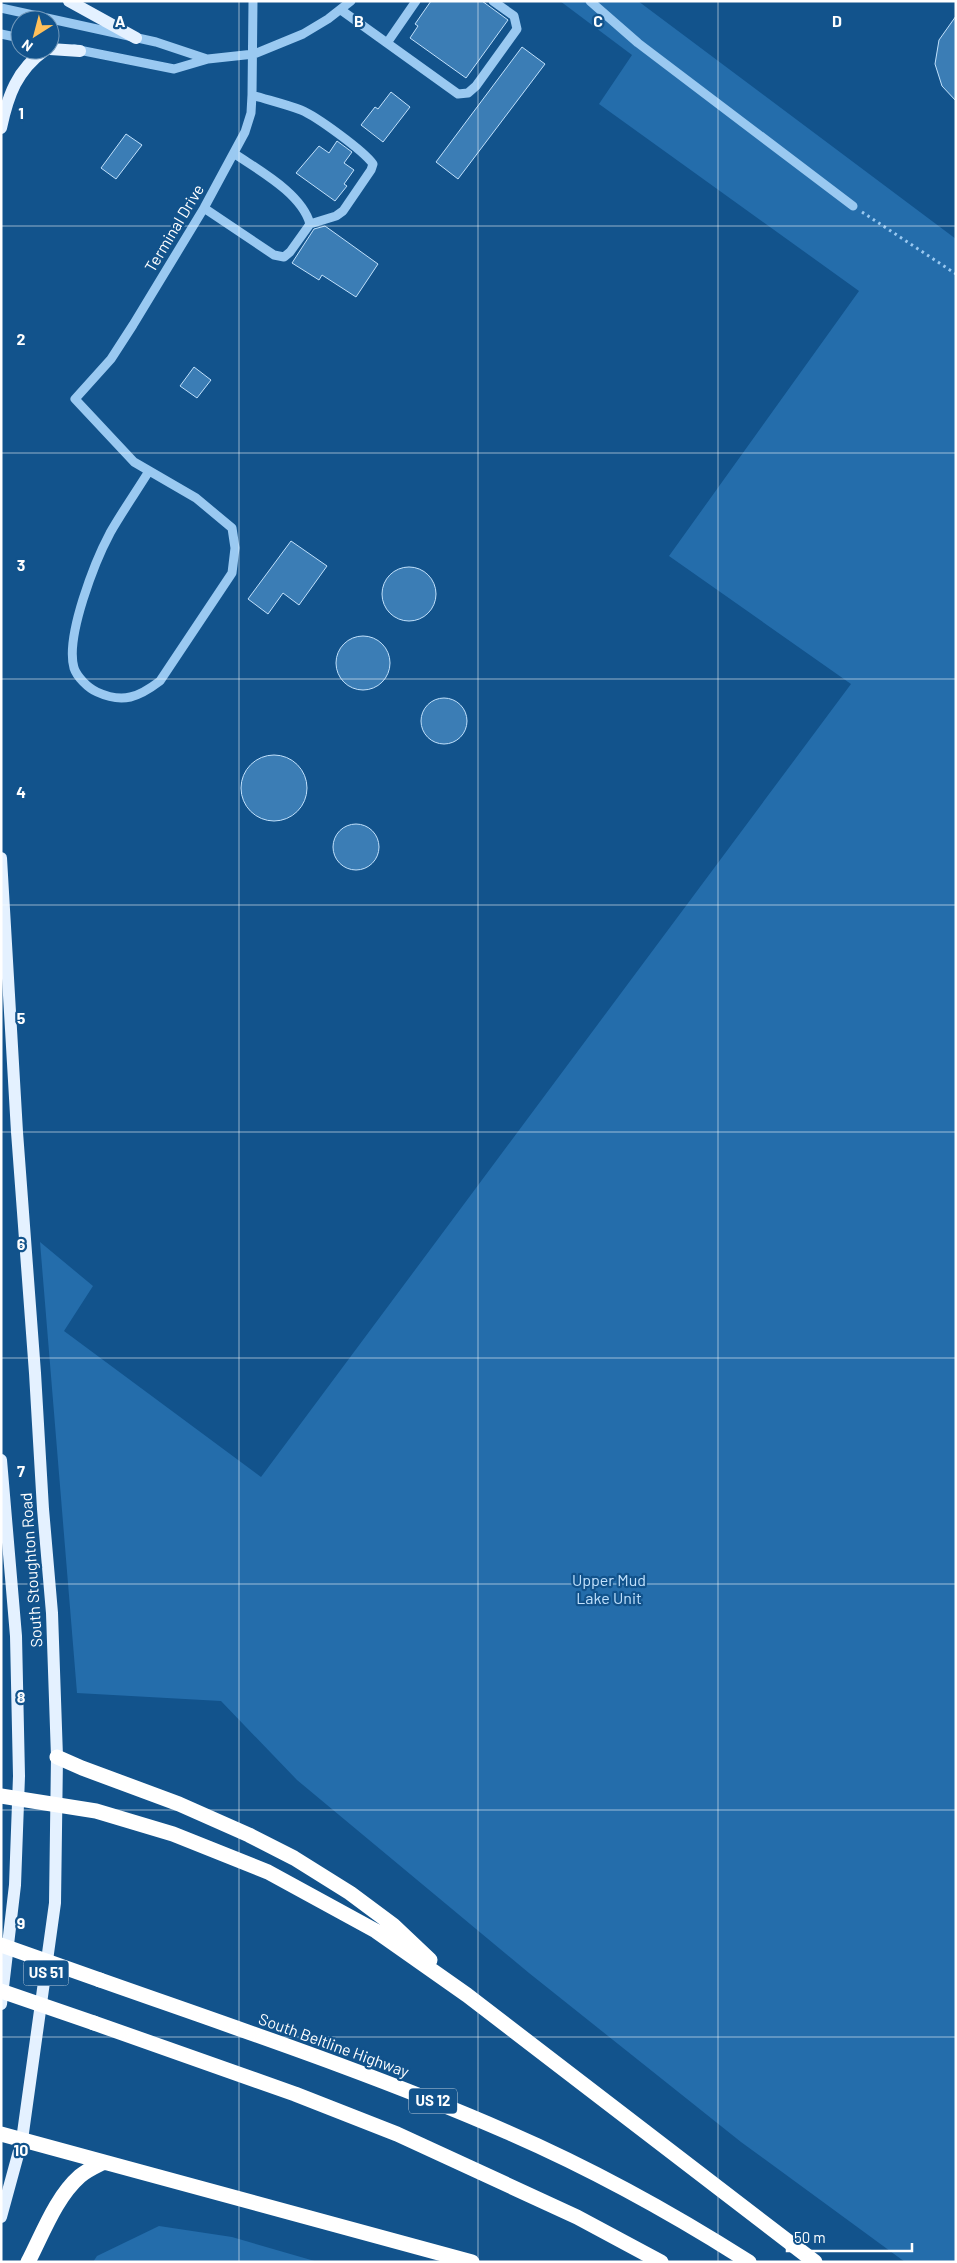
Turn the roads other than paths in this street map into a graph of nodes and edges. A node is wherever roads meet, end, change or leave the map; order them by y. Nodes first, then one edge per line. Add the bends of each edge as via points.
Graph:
1 (68, 1) edge
2 (253, 1) edge
3 (351, 1) edge
4 (416, 1) edge
5 (493, 1) edge
6 (590, 1) edge
7 (1, 8) edge
8 (341, 10) junction
9 (136, 38) junction
10 (387, 43) junction
11 (60, 46) edge
12 (60, 50) edge
13 (80, 51) junction
14 (254, 54) junction
15 (208, 59) junction
16 (30, 60) edge
17 (252, 95) junction
18 (1, 128) edge
19 (235, 154) junction
20 (854, 206) road end
21 (204, 208) junction
22 (310, 224) junction
23 (149, 471) junction
24 (1, 858) edge
25 (1, 1460) edge
26 (57, 1757) junction
27 (1, 1796) edge
28 (19, 1799) junction
29 (57, 1805) junction
30 (1, 1945) edge
31 (1, 1991) edge
32 (467, 1995) junction
33 (1, 2004) edge
34 (1, 2125) edge
35 (1, 2134) edge
36 (22, 2140) junction
37 (104, 2162) junction
38 (1, 2217) edge
39 (28, 2262) edge
40 (472, 2262) edge
41 (661, 2262) edge
42 (749, 2262) edge
43 (815, 2262) edge

1 - 9 main road
2 - 14 street, Terminal Drive
3 - 8 street
4 - 10 street
5 - 10 street via 514,16 517,29 468,93 458,94
6 - 20 street via 638,43
7 - 9 street
8 - 10 street
8 - 14 street via 303,34
9 - 15 street
11 - 13 street
12 - 13 main road
13 - 15 street via 174,69
14 - 15 street
14 - 17 street, Terminal Drive
16 - 18 main road via 6,105
17 - 19 street, Terminal Drive via 251,113
17 - 22 street via 303,111 373,164 343,211
19 - 21 street, Terminal Drive
19 - 22 street via 295,197 308,214
21 - 22 street via 274,255 284,257
21 - 23 street, Terminal Drive via 111,359 75,399 134,462
23 - 23 street via 196,498 232,528 235,548 232,573 160,681 130,698 111,698 94,691 82,680 74,668 73,647 81,604 92,572 110,534
24 - 26 main road, South Stoughton Road / US 51 via 17,1132 52,1613
25 - 28 main road via 16,1636
26 - 29 main road, South Stoughton Road / US 51
26 - 32 highway via 179,1804 249,1834 294,1858 393,1924
27 - 28 highway
28 - 29 highway
28 - 33 main road via 15,1885
29 - 32 highway via 96,1811 173,1834 268,1872 376,1931
29 - 36 main road, South Stoughton Road / US 51 via 55,1903
30 - 42 highway, South Beltline Highway / US 12, bridge via 393,2084 508,2132 600,2177
31 - 41 highway, US 12, bridge via 295,2094 398,2134 577,2217
32 - 43 highway
34 - 36 main road
35 - 36 highway
36 - 37 highway
36 - 38 main road, South Stoughton Road / US 51
37 - 39 highway via 82,2174 70,2186
37 - 40 highway

